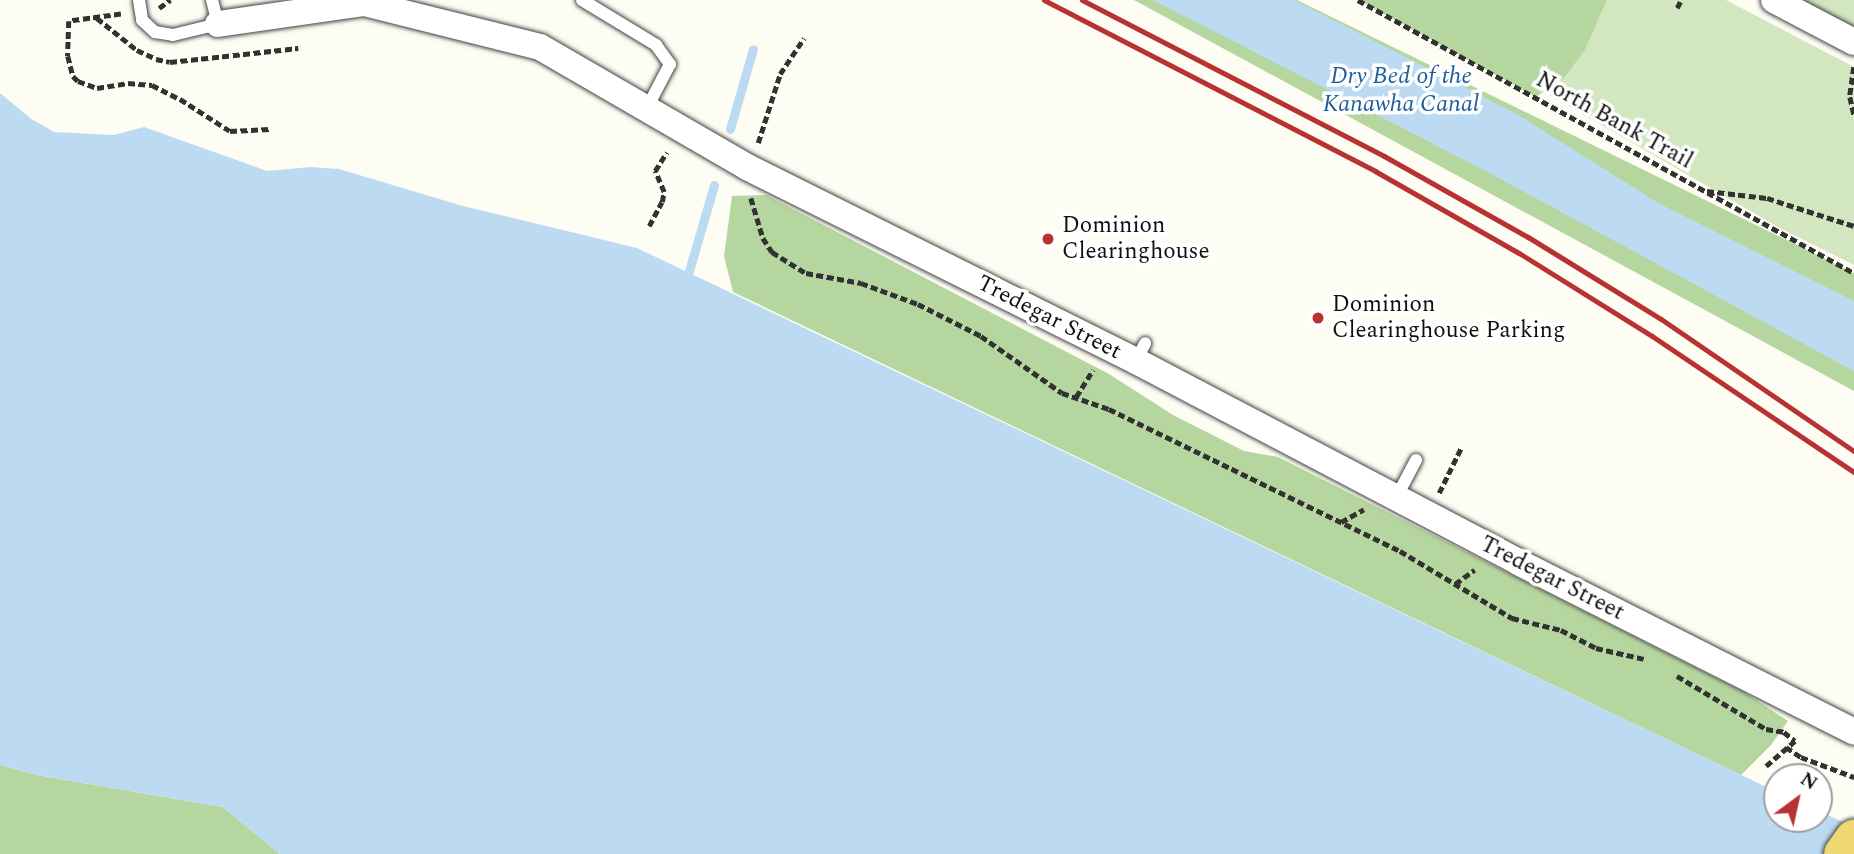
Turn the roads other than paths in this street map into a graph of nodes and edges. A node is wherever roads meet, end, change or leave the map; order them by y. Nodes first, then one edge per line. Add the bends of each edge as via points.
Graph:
1 (139, 0) edge
2 (582, 0) edge
3 (1774, 0) edge
4 (215, 12) edge
5 (1854, 42) edge
6 (645, 110) junction
7 (1416, 460) dead end
8 (1383, 501) junction
9 (1854, 732) edge
10 (1854, 839) edge
11 (1843, 854) edge

1 - 4 lane via 142,20 155,32 173,35
2 - 6 lane via 656,45 670,64
3 - 5 street
4 - 6 street, Tredegar Street via 364,3 540,47
6 - 8 street, Tredegar Street via 747,167 1140,352
7 - 8 lane
8 - 9 street, Tredegar Street
10 - 11 main road

